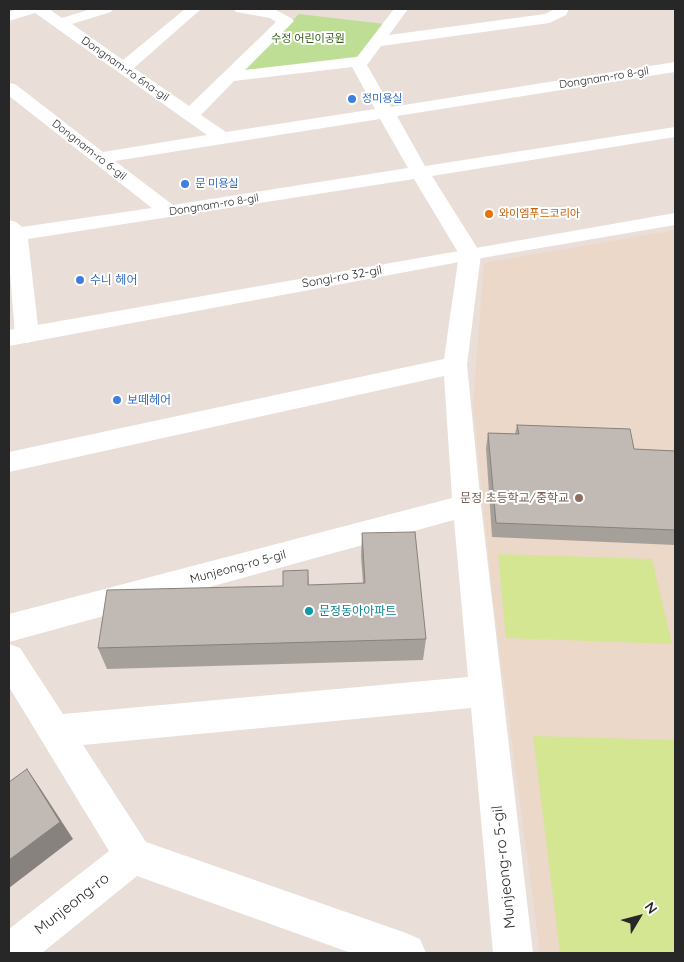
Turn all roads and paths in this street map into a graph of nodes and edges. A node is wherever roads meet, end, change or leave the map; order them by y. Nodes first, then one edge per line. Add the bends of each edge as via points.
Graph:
1 (31, 9) edge
2 (40, 9) edge
3 (106, 9) edge
4 (194, 9) edge
5 (241, 9) edge
6 (401, 9) edge
7 (562, 9) edge
8 (9, 17) edge
9 (60, 23) junction
10 (376, 42) junction
11 (362, 61) junction
12 (675, 67) edge
13 (124, 68) junction
14 (229, 77) junction
15 (9, 88) edge
16 (385, 112) junction
17 (190, 114) junction
18 (675, 132) edge
19 (222, 138) junction
20 (99, 158) junction
21 (420, 173) junction
22 (169, 212) junction
23 (675, 219) edge
24 (12, 232) edge
25 (470, 254) junction
26 (18, 336) edge
27 (455, 365) junction
28 (9, 462) edge
29 (467, 505) junction
30 (9, 628) edge
31 (9, 658) edge
32 (486, 690) junction
33 (55, 731) junction
34 (133, 856) junction
35 (10, 953) edge
36 (406, 953) edge
37 (513, 953) edge

1 - 8 street
2 - 9 street, Dongnam-ro 6na-gil
3 - 9 street, Dongnam-ro 6na-gil
4 - 13 street
5 - 14 street via 274,14 286,21
6 - 10 street
7 - 10 street via 549,18
9 - 13 street, Dongnam-ro 6na-gil
10 - 11 street
11 - 14 street
11 - 16 street via 359,65
12 - 16 street, Dongnam-ro 8-gil
13 - 17 street, Dongnam-ro 6na-gil
14 - 17 street
15 - 20 street, Dongnam-ro 6-gil
16 - 19 street, Dongnam-ro 8-gil
16 - 21 street
17 - 19 street, Dongnam-ro 6na-gil
18 - 21 street, Dongnam-ro 8-gil
19 - 20 street, Dongnam-ro 8-gil
20 - 22 street, Dongnam-ro 6-gil
21 - 22 street, Dongnam-ro 8-gil
21 - 25 street
22 - 24 street, Dongnam-ro 8-gil
23 - 25 street, Songi-ro 32-gil
24 - 26 street
25 - 26 street, Songi-ro 32-gil
25 - 27 street, Munjeong-ro 5-gil
27 - 28 street
27 - 29 street, Munjeong-ro 5-gil
29 - 30 street, Munjeong-ro 5-gil
29 - 32 street, Munjeong-ro 5-gil
31 - 33 street
32 - 33 street
32 - 37 street, Munjeong-ro 5-gil
33 - 34 street
34 - 35 street, Munjeong-ro
34 - 36 street

